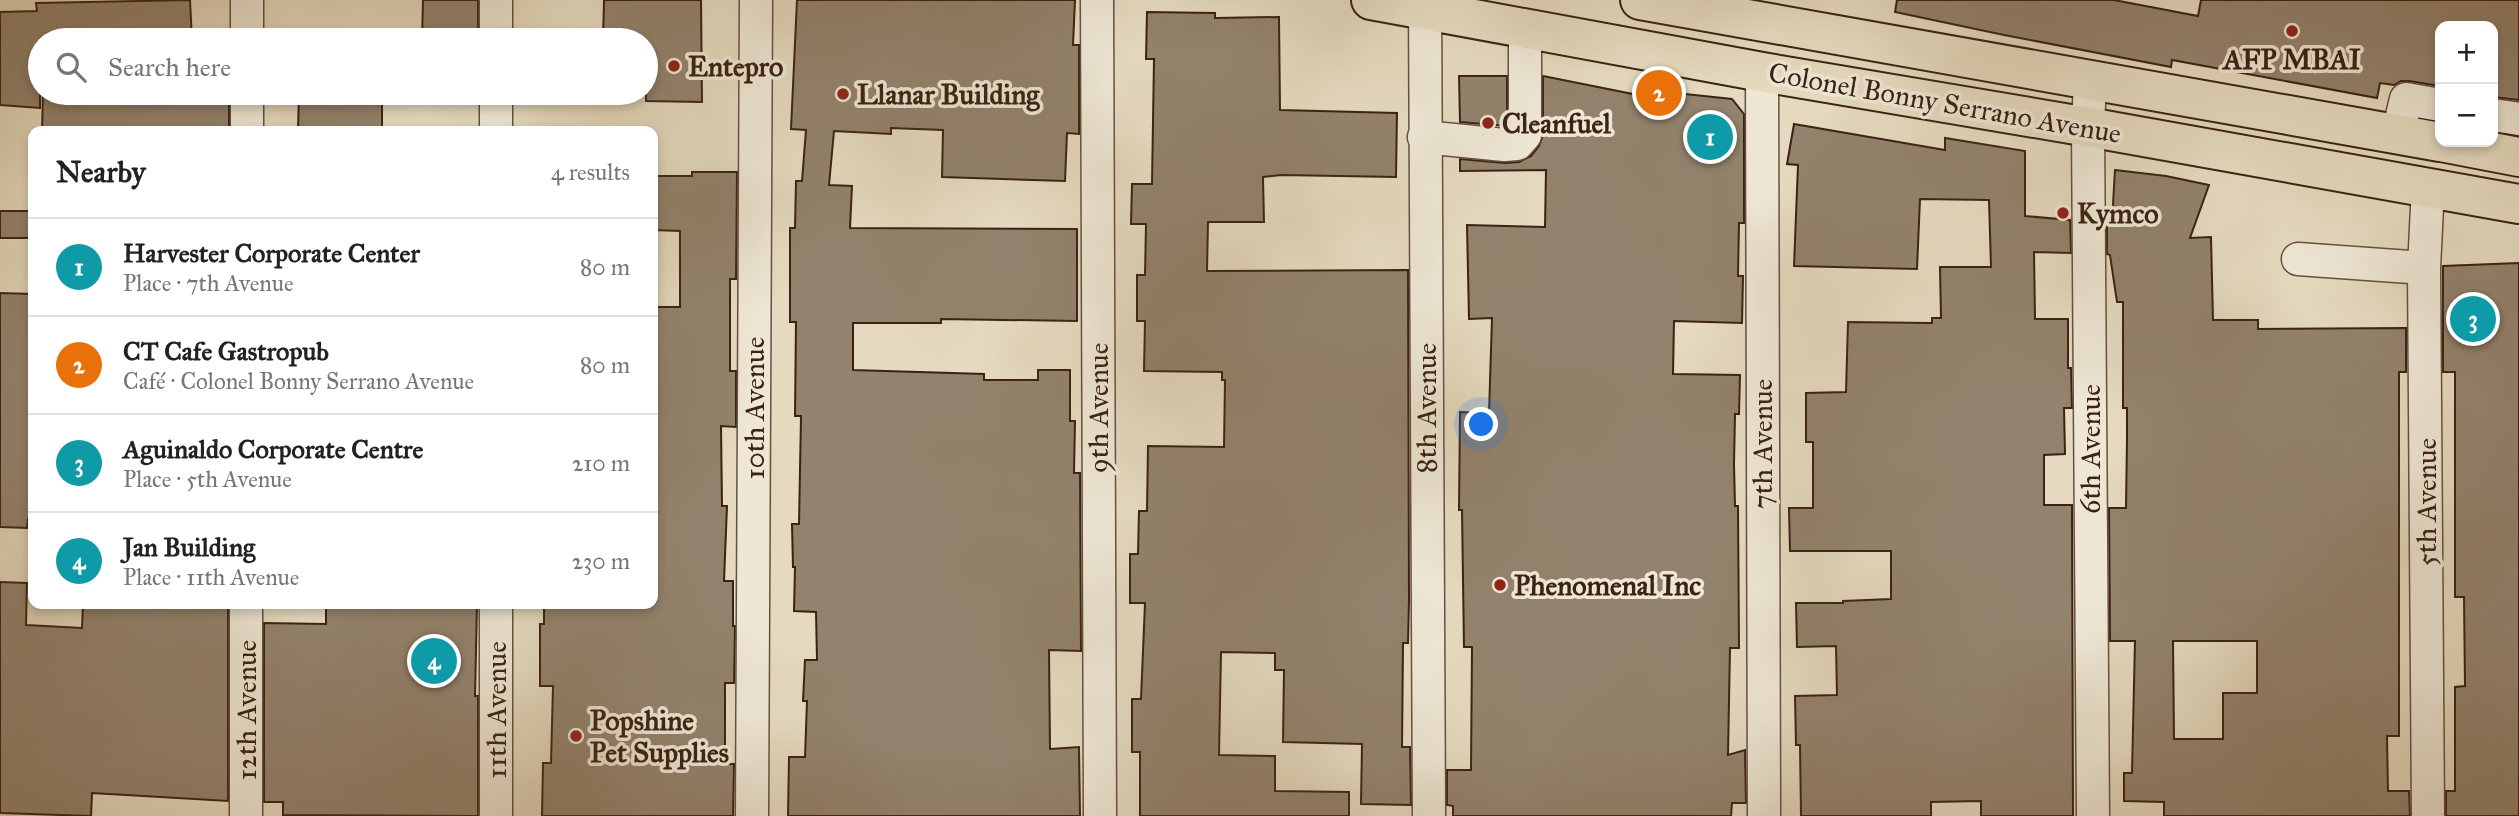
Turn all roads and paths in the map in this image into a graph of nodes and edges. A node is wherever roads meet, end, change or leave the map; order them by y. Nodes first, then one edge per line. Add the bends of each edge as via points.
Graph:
1 (247, 0) edge
2 (496, 0) edge
3 (756, 0) edge
4 (1097, 0) edge
5 (1371, 0) edge
6 (1640, 0) edge
7 (1424, 5) edge
8 (247, 28) edge
9 (496, 28) edge
10 (1525, 29) junction
11 (1762, 72) junction
12 (2090, 81) junction
13 (2435, 104) edge
14 (247, 105) edge
15 (496, 105) edge
16 (2498, 116) edge
17 (2519, 119) edge
18 (247, 126) edge
19 (496, 126) edge
20 (2088, 127) junction
21 (2398, 133) junction
22 (1424, 137) junction
23 (2435, 141) edge
24 (2466, 147) edge
25 (2519, 157) edge
26 (2519, 204) edge
27 (2427, 205) junction
28 (2298, 259) dead end
29 (2424, 268) junction
30 (246, 609) edge
31 (496, 609) edge
32 (246, 816) edge
33 (496, 816) edge
34 (751, 816) edge
35 (1100, 816) edge
36 (1429, 816) edge
37 (1764, 816) edge
38 (2093, 816) edge
39 (2428, 816) edge

1 - 8 street
2 - 9 street
3 - 34 street, 10th Avenue
4 - 35 street, 9th Avenue
5 - 7 main road, Colonel Bonny Serrano Avenue
6 - 12 main road, Colonel Bonny Serrano Avenue
7 - 10 main road, Colonel Bonny Serrano Avenue
7 - 22 street, 8th Avenue
10 - 11 main road, Colonel Bonny Serrano Avenue
10 - 22 street via 1525,135 1517,144
11 - 20 main road, Colonel Bonny Serrano Avenue
11 - 37 street, 7th Avenue
12 - 20 street, 6th Avenue
12 - 21 main road, Colonel Bonny Serrano Avenue
13 - 21 street via 2406,99
14 - 18 street
15 - 19 street
16 - 17 street
20 - 27 main road, Colonel Bonny Serrano Avenue
20 - 38 street, 6th Avenue
21 - 23 main road, Colonel Bonny Serrano Avenue
22 - 36 street, 8th Avenue
24 - 25 main road, Colonel Bonny Serrano Avenue
26 - 27 main road, Colonel Bonny Serrano Avenue
27 - 29 street, 5th Avenue
28 - 29 street
29 - 39 street, 5th Avenue
30 - 32 street, 12th Avenue
31 - 33 street, 11th Avenue

